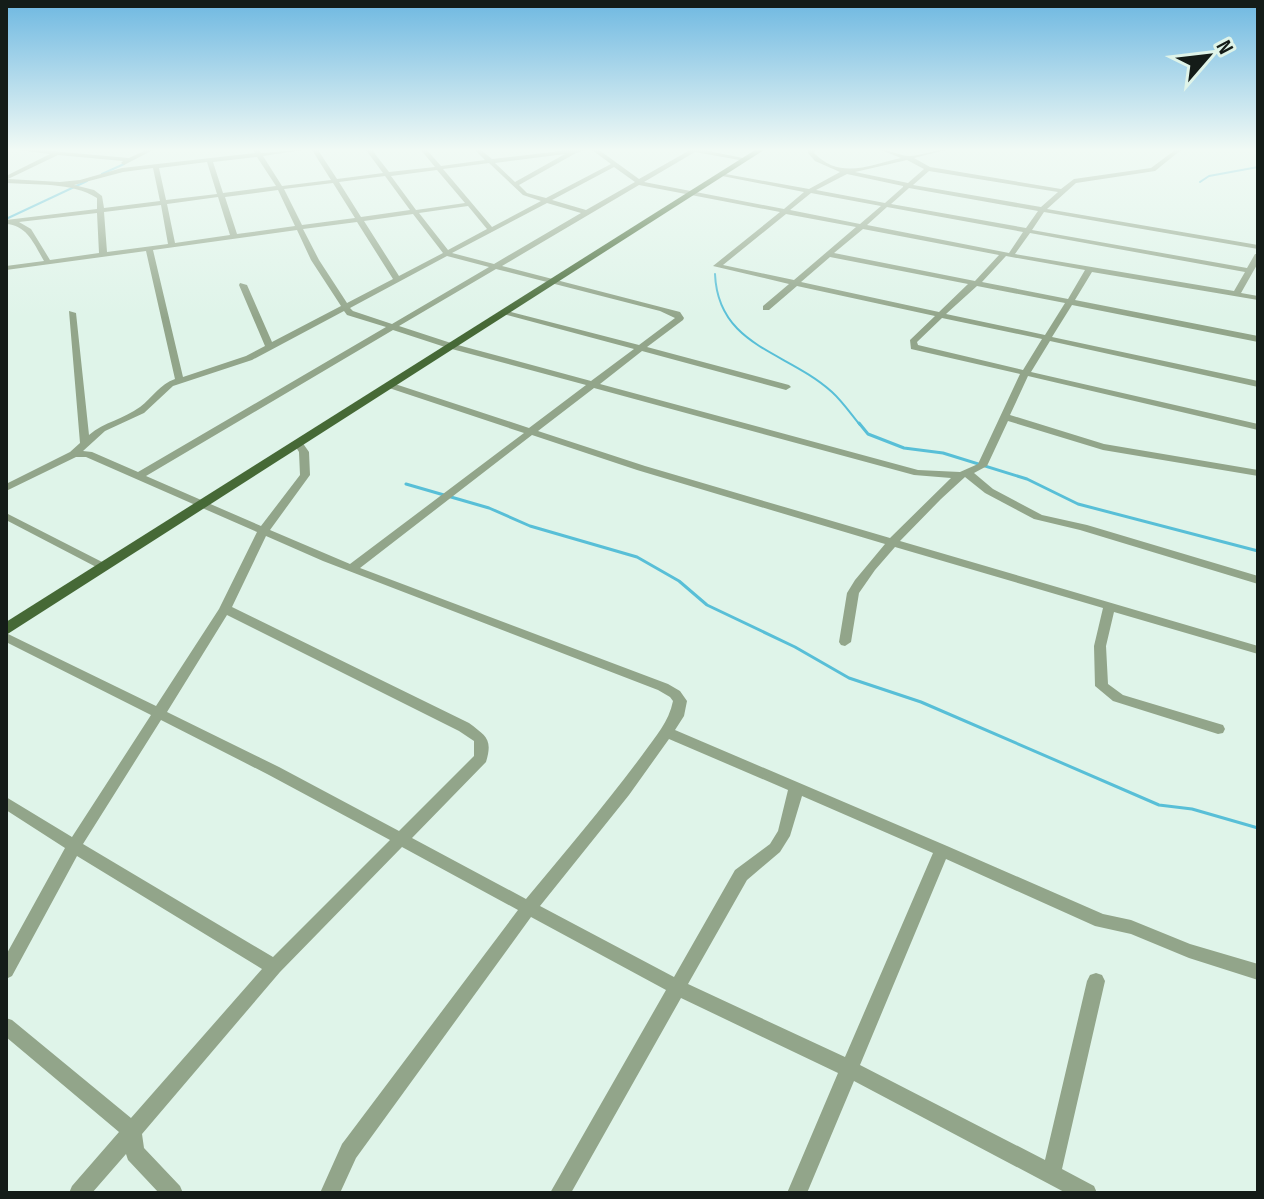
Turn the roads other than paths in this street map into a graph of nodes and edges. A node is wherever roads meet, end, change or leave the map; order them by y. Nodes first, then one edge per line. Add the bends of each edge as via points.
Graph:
1 (99, 206) edge
2 (132, 206) edge
3 (166, 206) edge
4 (226, 206) edge
5 (289, 206) edge
6 (350, 206) edge
7 (411, 206) edge
8 (455, 206) edge
9 (473, 206) edge
10 (534, 206) edge
11 (562, 206) edge
12 (600, 206) edge
13 (673, 206) edge
14 (764, 206) edge
15 (791, 206) edge
16 (882, 206) edge
17 (888, 206) edge
18 (1026, 206) edge
19 (1046, 206) edge
20 (1043, 209) junction
21 (99, 210) junction
22 (786, 210) junction
23 (415, 211) junction
24 (588, 213) junction
25 (358, 219) junction
26 (12, 222) edge
27 (860, 225) junction
28 (298, 226) junction
29 (491, 230) junction
30 (1026, 232) junction
31 (234, 235) junction
32 (172, 245) junction
33 (1258, 247) edge
34 (149, 248) junction
35 (103, 254) junction
36 (828, 254) junction
37 (1007, 254) junction
38 (450, 255) junction
39 (1258, 256) edge
40 (48, 262) junction
41 (498, 266) junction
42 (6, 268) edge
43 (1090, 269) junction
44 (1249, 271) junction
45 (398, 280) junction
46 (556, 281) junction
47 (977, 283) junction
48 (243, 285) dead end
49 (794, 285) junction
50 (1237, 293) junction
51 (1258, 298) edge
52 (1069, 301) junction
53 (766, 308) dead end
54 (344, 309) junction
55 (506, 312) junction
56 (72, 313) dead end
57 (939, 317) junction
58 (392, 327) junction
59 (1047, 339) junction
60 (1258, 339) edge
61 (451, 346) junction
62 (270, 347) junction
63 (640, 347) junction
64 (1025, 374) junction
65 (179, 379) junction
66 (1258, 384) edge
67 (595, 385) junction
68 (392, 386) junction
69 (786, 387) dead end
70 (1006, 417) junction
71 (1258, 427) edge
72 (530, 432) junction
73 (85, 443) junction
74 (299, 444) junction
75 (74, 454) junction
76 (1258, 473) edge
77 (964, 474) junction
78 (138, 476) junction
79 (6, 488) edge
80 (201, 505) junction
81 (6, 516) edge
82 (263, 531) junction
83 (894, 544) junction
84 (104, 567) junction
85 (352, 568) junction
86 (1258, 580) edge
87 (1110, 605) junction
88 (225, 609) junction
89 (6, 630) edge
90 (6, 637) edge
91 (845, 642) dead end
92 (1258, 650) edge
93 (158, 715) junction
94 (1218, 729) dead end
95 (666, 732) junction
96 (796, 789) junction
97 (6, 803) edge
98 (397, 839) junction
99 (73, 848) junction
100 (942, 850) junction
101 (530, 906) junction
102 (274, 967) junction
103 (6, 971) edge
104 (1258, 972) edge
105 (1096, 981) dead end
106 (676, 987) junction
107 (6, 1026) edge
108 (848, 1068) junction
109 (132, 1131) junction
110 (1051, 1175) junction
111 (79, 1193) edge
112 (173, 1193) edge
113 (330, 1193) edge
114 (560, 1193) edge
115 (797, 1193) edge
116 (1087, 1193) edge

1 - 21 street
2 - 21 street
3 - 32 street
4 - 31 street
5 - 28 street
6 - 25 street
7 - 23 street
8 - 23 street
9 - 29 street
10 - 29 street
11 - 24 street
12 - 24 street
13 - 46 main road
14 - 22 street
15 - 22 street
16 - 27 street
17 - 30 street
18 - 20 street
19 - 20 street
20 - 30 street
20 - 33 street
21 - 26 street
21 - 35 street
22 - 27 street
22 - 49 street via 716,265
23 - 25 street
23 - 38 street
24 - 41 street
25 - 28 street
25 - 45 street
26 - 40 street via 29,230
27 - 36 street
27 - 37 street
28 - 31 street
28 - 54 street
29 - 38 street
30 - 37 street
30 - 44 street
31 - 32 street
32 - 34 street
34 - 35 street
34 - 65 street
35 - 40 street
36 - 47 street
36 - 49 street
37 - 43 street
37 - 47 street
38 - 41 street
38 - 45 street
39 - 44 street
40 - 42 street
41 - 46 street
41 - 58 street
43 - 50 street
43 - 52 street
44 - 50 street
45 - 54 street
46 - 55 main road
46 - 63 street via 679,316
47 - 52 street
47 - 57 street
48 - 62 street
49 - 53 street
49 - 57 street
50 - 51 street
52 - 59 street
52 - 60 street
54 - 58 street
54 - 62 street
55 - 61 main road
55 - 63 street
56 - 73 street
57 - 59 street
57 - 64 street via 914,347
58 - 61 street
58 - 78 street
59 - 64 street
59 - 66 street
61 - 67 street
61 - 68 main road
62 - 65 street
63 - 67 street
63 - 69 street
64 - 70 street
64 - 71 street
65 - 73 street via 141,411
67 - 72 street
67 - 77 street via 918,473
68 - 72 street
68 - 74 main road
70 - 76 street via 1103,447
70 - 77 street via 982,466
72 - 83 street
72 - 85 street
73 - 75 street
74 - 80 main road
74 - 82 street via 305,475
75 - 78 street via 88,454
75 - 79 street
77 - 83 street via 925,507
77 - 86 street via 1038,517
78 - 80 street
80 - 82 street
80 - 84 main road
81 - 84 street
82 - 85 street
82 - 88 street
83 - 87 street
83 - 91 street via 852,595
84 - 89 main road
85 - 95 street via 663,687 680,701
87 - 92 street
87 - 94 street via 1100,646 1102,686
88 - 93 street
88 - 98 street via 481,739 481,758
90 - 93 street
93 - 98 street
93 - 99 street
95 - 96 street
95 - 101 street
96 - 100 street
96 - 106 street via 785,832 775,848 741,875
97 - 99 street
98 - 101 street
98 - 102 street
99 - 102 street
99 - 103 street
100 - 104 street via 1101,921 1140,929
100 - 108 street
101 - 106 street
101 - 113 street via 349,1151
102 - 109 street
105 - 110 street
106 - 108 street
106 - 114 street
107 - 109 street
108 - 110 street
108 - 115 street
109 - 111 street
109 - 112 street via 135,1153
110 - 116 street

